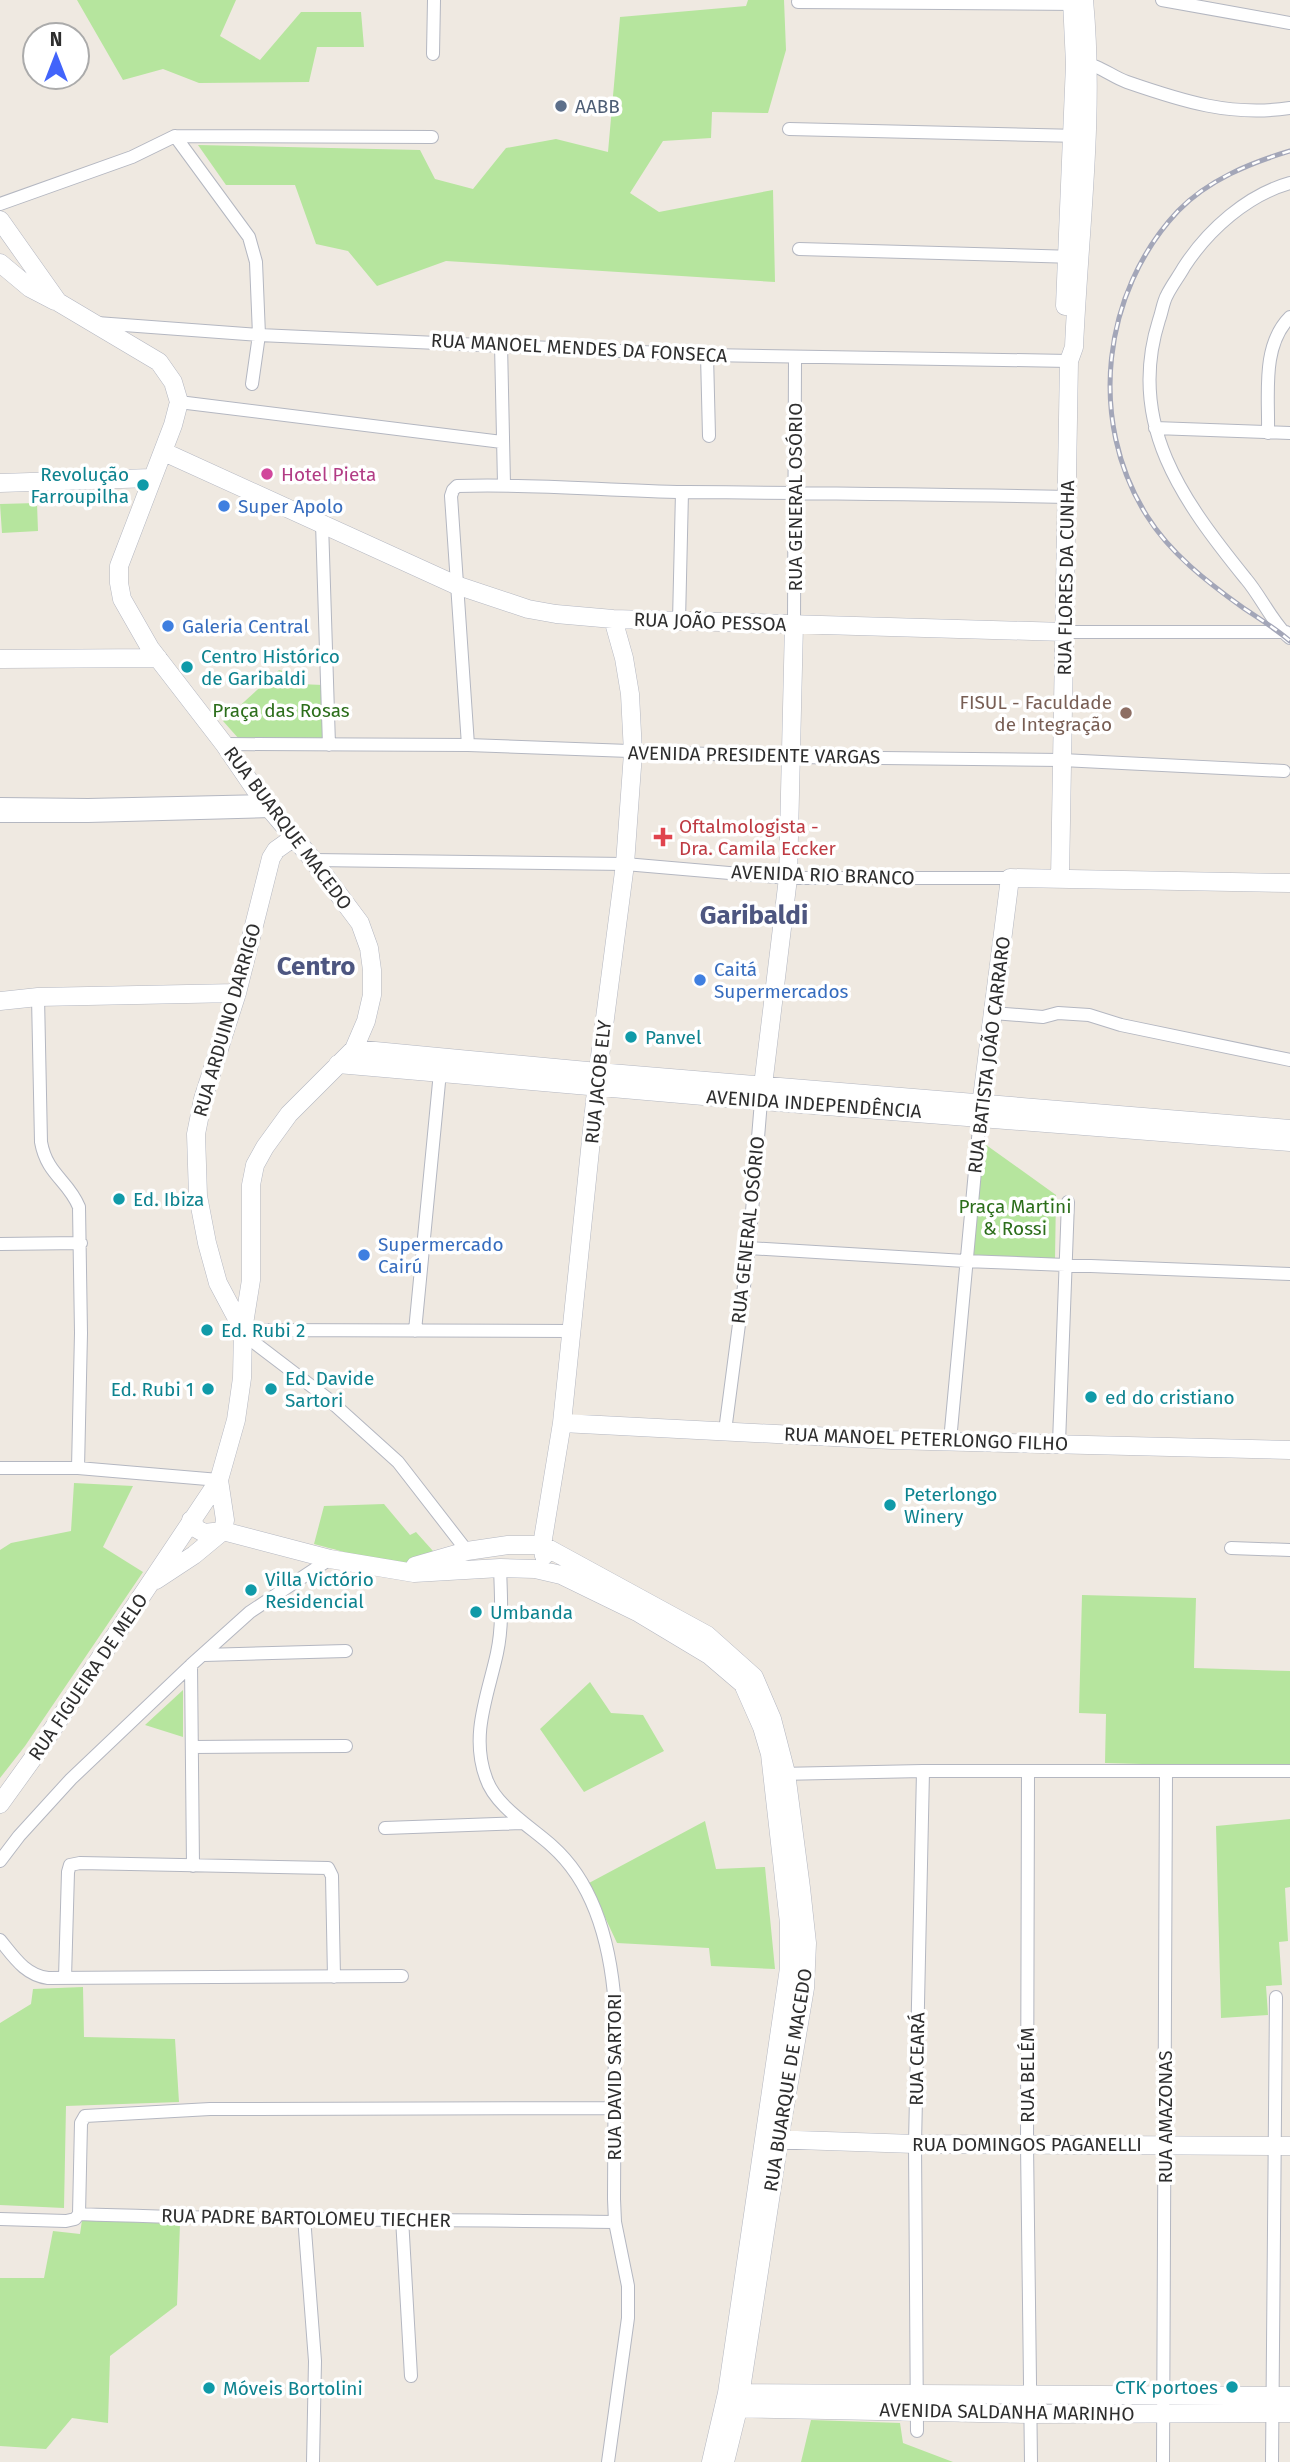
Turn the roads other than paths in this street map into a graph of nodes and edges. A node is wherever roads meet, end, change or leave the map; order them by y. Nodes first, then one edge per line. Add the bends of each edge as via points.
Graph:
1 (434, 0) edge
2 (1162, 0) edge
3 (798, 2) edge
4 (1078, 2) edge
5 (1290, 23) edge
6 (433, 54) dead end
7 (1082, 64) junction
8 (1290, 108) edge
9 (789, 129) dead end
10 (175, 136) junction
11 (1079, 136) junction
12 (432, 137) dead end
13 (1290, 183) edge
14 (0, 204) edge
15 (0, 220) edge
16 (799, 249) dead end
17 (1074, 257) junction
18 (0, 263) edge
19 (58, 302) junction
20 (1290, 317) edge
21 (90, 322) junction
22 (259, 335) junction
23 (501, 344) junction
24 (1069, 352) junction
25 (707, 355) junction
26 (795, 358) junction
27 (253, 384) dead end
28 (179, 402) junction
29 (1155, 428) junction
30 (1268, 433) junction
31 (1290, 433) edge
32 (709, 436) dead end
33 (502, 442) junction
34 (164, 452) junction
35 (0, 483) edge
36 (150, 483) junction
37 (504, 484) junction
38 (31, 488) junction
39 (795, 491) junction
40 (682, 492) junction
41 (0, 495) edge
42 (1068, 496) junction
43 (322, 523) junction
44 (456, 585) junction
45 (613, 619) junction
46 (680, 621) junction
47 (794, 624) junction
48 (1065, 632) junction
49 (1287, 634) edge
50 (0, 651) edge
51 (154, 653) junction
52 (32, 656) junction
53 (0, 659) edge
54 (224, 744) junction
55 (329, 745) junction
56 (468, 745) junction
57 (632, 753) junction
58 (791, 757) junction
59 (1062, 760) junction
60 (1284, 771) dead end
61 (0, 804) edge
62 (267, 806) junction
63 (88, 811) junction
64 (0, 816) edge
65 (293, 838) junction
66 (313, 860) junction
67 (625, 864) junction
68 (788, 878) junction
69 (1010, 878) junction
70 (1060, 879) junction
71 (1290, 883) edge
72 (237, 993) junction
73 (38, 998) junction
74 (0, 1001) edge
75 (993, 1013) junction
76 (354, 1049) junction
77 (1290, 1060) edge
78 (338, 1064) junction
79 (440, 1072) junction
80 (598, 1079) junction
81 (762, 1093) junction
82 (981, 1110) junction
83 (1290, 1129) edge
84 (1290, 1142) edge
85 (1068, 1202) dead end
86 (81, 1242) junction
87 (0, 1244) edge
88 (749, 1248) junction
89 (965, 1261) junction
90 (1066, 1265) junction
91 (1290, 1274) edge
92 (415, 1331) junction
93 (571, 1331) junction
94 (243, 1332) junction
95 (562, 1423) junction
96 (725, 1431) junction
97 (950, 1441) junction
98 (1059, 1443) junction
99 (1290, 1450) edge
100 (0, 1468) edge
101 (78, 1468) junction
102 (219, 1480) junction
103 (194, 1516) junction
104 (223, 1531) junction
105 (508, 1545) junction
106 (542, 1545) junction
107 (1231, 1548) dead end
108 (1290, 1550) edge
109 (467, 1551) junction
110 (330, 1559) junction
111 (500, 1568) junction
112 (535, 1569) junction
113 (399, 1570) junction
114 (150, 1584) junction
115 (346, 1651) dead end
116 (204, 1655) junction
117 (191, 1665) junction
118 (346, 1746) dead end
119 (193, 1747) junction
120 (923, 1771) junction
121 (1028, 1771) junction
122 (1166, 1771) junction
123 (1290, 1771) edge
124 (779, 1774) junction
125 (0, 1804) edge
126 (523, 1823) junction
127 (385, 1828) dead end
128 (0, 1861) edge
129 (193, 1866) junction
130 (0, 1940) edge
131 (402, 1976) dead end
132 (334, 1977) junction
133 (65, 1978) junction
134 (1276, 1997) dead end
135 (614, 2108) junction
136 (771, 2140) junction
137 (915, 2144) junction
138 (1027, 2144) junction
139 (1165, 2145) junction
140 (1283, 2146) edge
141 (79, 2214) junction
142 (304, 2217) junction
143 (402, 2218) junction
144 (0, 2219) edge
145 (615, 2222) junction
146 (411, 2375) dead end
147 (1030, 2394) junction
148 (1163, 2395) junction
149 (733, 2401) junction
150 (917, 2403) junction
151 (1281, 2404) edge
152 (1031, 2414) junction
153 (1163, 2414) junction
154 (917, 2431) dead end
155 (313, 2462) edge
156 (608, 2462) edge
157 (711, 2462) edge
158 (725, 2462) edge
159 (1031, 2462) edge
160 (1163, 2462) edge
161 (1272, 2462) edge

1 - 6 street
2 - 5 street
3 - 4 street
4 - 7 main road, RUA FLORES DA CUNHA
7 - 8 street via 1197,105 1244,112
7 - 11 main road, RUA FLORES DA CUNHA
9 - 11 street
10 - 12 street
10 - 14 street via 132,157
10 - 22 street via 249,237 257,262
11 - 17 main road, RUA FLORES DA CUNHA
13 - 29 street via 1250,201 1222,222 1196,248 1167,295 1150,348 1148,394
15 - 19 main road
16 - 17 street
17 - 24 main road, RUA FLORES DA CUNHA
18 - 19 main road via 30,288
19 - 21 main road
20 - 30 street via 1273,344
21 - 22 street, RUA MANOEL MENDES DA FONSECA
21 - 28 main road via 159,362 173,382
22 - 23 street, RUA MANOEL MENDES DA FONSECA
22 - 27 street
23 - 25 street, RUA MANOEL MENDES DA FONSECA
23 - 33 street
24 - 26 street, RUA MANOEL MENDES DA FONSECA
24 - 42 main road, RUA FLORES DA CUNHA
25 - 26 street, RUA MANOEL MENDES DA FONSECA
25 - 32 street
26 - 39 street, RUA GENERAL OSÓRIO
28 - 33 street
28 - 34 main road, RUA BUARQUE MACEDO
29 - 30 street
29 - 49 street via 1186,498
30 - 31 street
33 - 37 street
34 - 36 main road, RUA BUARQUE MACEDO
34 - 43 main road, RUA JOÃO PESSOA
35 - 38 main road
36 - 38 main road
36 - 51 main road, RUA BUARQUE MACEDO via 119,566 119,583 122,599
37 - 40 street
37 - 44 street via 457,486 453,490
38 - 41 main road
39 - 40 street
39 - 42 street
39 - 47 street, RUA GENERAL OSÓRIO
40 - 46 street
42 - 48 main road, RUA FLORES DA CUNHA
43 - 44 main road, RUA JOÃO PESSOA
43 - 55 street
44 - 45 main road, RUA JOÃO PESSOA via 528,609
44 - 56 street
45 - 46 main road, RUA JOÃO PESSOA
45 - 57 main road, RUA JACOB ELY via 630,694
46 - 47 main road, RUA JOÃO PESSOA
47 - 48 main road, RUA JOÃO PESSOA
47 - 58 main road, RUA GENERAL OSÓRIO
48 - 49 street, RUA JOÃO PESSOA
48 - 59 main road, RUA FLORES DA CUNHA
50 - 52 main road
51 - 52 main road
51 - 54 main road, RUA BUARQUE MACEDO
52 - 53 main road
54 - 55 street, AVENIDA PRESIDENTE VARGAS
54 - 62 main road, RUA BUARQUE MACEDO
55 - 56 street, AVENIDA PRESIDENTE VARGAS
56 - 57 street, AVENIDA PRESIDENTE VARGAS
57 - 58 street, AVENIDA PRESIDENTE VARGAS
57 - 67 main road, RUA JACOB ELY
58 - 59 street, AVENIDA PRESIDENTE VARGAS
58 - 68 main road, RUA GENERAL OSÓRIO
59 - 60 street, AVENIDA PRESIDENTE VARGAS
59 - 70 main road, RUA FLORES DA CUNHA
61 - 63 street
62 - 63 street
62 - 65 main road, RUA BUARQUE MACEDO
63 - 64 street
65 - 66 main road, RUA BUARQUE MACEDO
65 - 72 main road, RUA ARDUINO DARRIGO via 271,858
66 - 67 street, AVENIDA RIO BRANCO
66 - 76 main road, RUA BUARQUE MACEDO via 360,923 369,948 372,995
67 - 68 street, AVENIDA RIO BRANCO
67 - 80 main road, RUA JACOB ELY
68 - 69 street, AVENIDA RIO BRANCO
68 - 81 main road, RUA GENERAL OSÓRIO
69 - 70 main road, AVENIDA RIO BRANCO
69 - 75 main road, RUA BATISTA JOÃO CARRARO
70 - 71 main road, AVENIDA RIO BRANCO
72 - 73 main road
72 - 94 main road, RUA ARDUINO DARRIGO via 196,1135 198,1196 207,1243 218,1283
73 - 74 main road
73 - 86 street via 41,1142 49,1167 76,1199
75 - 77 street via 1089,1015
75 - 82 main road, RUA BATISTA JOÃO CARRARO
76 - 78 main road
76 - 80 main road, AVENIDA INDEPENDÊNCIA
78 - 79 main road, AVENIDA INDEPENDÊNCIA
78 - 94 main road via 289,1114 255,1165 251,1280
79 - 80 main road, AVENIDA INDEPENDÊNCIA
79 - 92 street
80 - 81 main road, AVENIDA INDEPENDÊNCIA
80 - 93 main road, RUA JACOB ELY
81 - 82 main road, AVENIDA INDEPENDÊNCIA
81 - 88 street, RUA GENERAL OSÓRIO
82 - 83 main road, AVENIDA INDEPENDÊNCIA
82 - 84 main road, AVENIDA INDEPENDÊNCIA
82 - 89 street, RUA BATISTA JOÃO CARRARO
85 - 90 street
86 - 87 street
86 - 101 street
88 - 89 street
88 - 96 street, RUA GENERAL OSÓRIO
89 - 90 street
89 - 97 street, RUA BATISTA JOÃO CARRARO
90 - 91 street
90 - 98 street
92 - 93 street
92 - 94 street
93 - 95 main road, RUA JACOB ELY
94 - 102 main road via 236,1420
94 - 109 street via 398,1462
95 - 96 main road, RUA MANOEL PETERLONGO FILHO
95 - 106 main road, RUA JACOB ELY
96 - 97 main road, RUA MANOEL PETERLONGO FILHO
97 - 98 main road, RUA MANOEL PETERLONGO FILHO
98 - 99 main road, RUA MANOEL PETERLONGO FILHO
100 - 101 street
101 - 102 street
102 - 103 main road
102 - 104 main road
103 - 104 main road, RUA BUARQUE DE MACEDO via 207,1512 219,1517
103 - 114 main road, RUA FIGUEIRA DE MELO
104 - 110 main road, RUA BUARQUE DE MACEDO
104 - 114 main road, RUA FIGUEIRA DE MELO
105 - 106 main road, RUA BUARQUE DE MACEDO
105 - 109 main road, RUA BUARQUE DE MACEDO
105 - 111 main road via 497,1554
106 - 112 main road, RUA JACOB ELY via 544,1559
106 - 124 main road, RUA BUARQUE DE MACEDO via 707,1635 754,1677 772,1719
107 - 108 street
109 - 113 main road, RUA BUARQUE DE MACEDO
110 - 113 main road, RUA BUARQUE DE MACEDO
110 - 116 street via 250,1612
111 - 112 main road, RUA BUARQUE DE MACEDO
111 - 113 main road, RUA BUARQUE DE MACEDO
111 - 126 street, RUA DAVID SARTORI via 497,1652 480,1725 480,1758 486,1781
112 - 124 main road, RUA BUARQUE DE MACEDO via 587,1586 709,1655 743,1684
114 - 125 main road, RUA FIGUEIRA DE MELO
115 - 116 street
116 - 117 street
117 - 119 street
117 - 128 street via 71,1779
118 - 119 street
119 - 129 street
120 - 121 street
120 - 124 street
120 - 137 street, RUA CEARÁ
121 - 122 street
121 - 138 street, RUA BELÉM
122 - 123 street
122 - 139 street, RUA AMAZONAS
124 - 136 main road, RUA BUARQUE DE MACEDO via 807,1944 805,1988
126 - 127 street
126 - 135 street, RUA DAVID SARTORI via 569,1863 594,1910 613,1981
129 - 132 street via 328,1868 332,1876
129 - 133 street via 71,1865
130 - 133 street via 27,1971 38,1977
131 - 132 street
132 - 133 street
134 - 140 street
135 - 141 street via 210,2109 91,2116 82,2119
135 - 145 street, RUA DAVID SARTORI
136 - 137 main road, RUA DOMINGOS PAGANELLI
136 - 149 main road, RUA BUARQUE DE MACEDO
137 - 138 main road, RUA DOMINGOS PAGANELLI
137 - 150 street, RUA CEARÁ
138 - 139 main road, RUA DOMINGOS PAGANELLI
138 - 147 street, RUA BELÉM
139 - 140 main road, RUA DOMINGOS PAGANELLI
139 - 148 street, RUA AMAZONAS
140 - 151 street
141 - 142 street, RUA PADRE BARTOLOMEU TIECHER
141 - 144 street, RUA PADRE BARTOLOMEU TIECHER via 66,2221
142 - 143 street, RUA PADRE BARTOLOMEU TIECHER
142 - 155 street via 315,2361
143 - 145 street, RUA PADRE BARTOLOMEU TIECHER
143 - 146 street
145 - 156 street, RUA DAVID SARTORI via 628,2286 628,2318
147 - 148 main road, AVENIDA SALDANHA MARINHO
147 - 150 main road, AVENIDA SALDANHA MARINHO
147 - 152 street, RUA BELÉM
148 - 151 main road, AVENIDA SALDANHA MARINHO
148 - 153 street, RUA AMAZONAS
149 - 150 main road, AVENIDA SALDANHA MARINHO
149 - 157 main road, RUA BUARQUE DE MACEDO
149 - 158 main road, RUA BUARQUE DE MACEDO
150 - 152 main road, AVENIDA SALDANHA MARINHO
150 - 154 street, RUA CEARÁ
151 - 153 main road, AVENIDA SALDANHA MARINHO
151 - 161 street
152 - 153 main road, AVENIDA SALDANHA MARINHO
152 - 159 street, RUA BELÉM
153 - 160 street, RUA AMAZONAS

